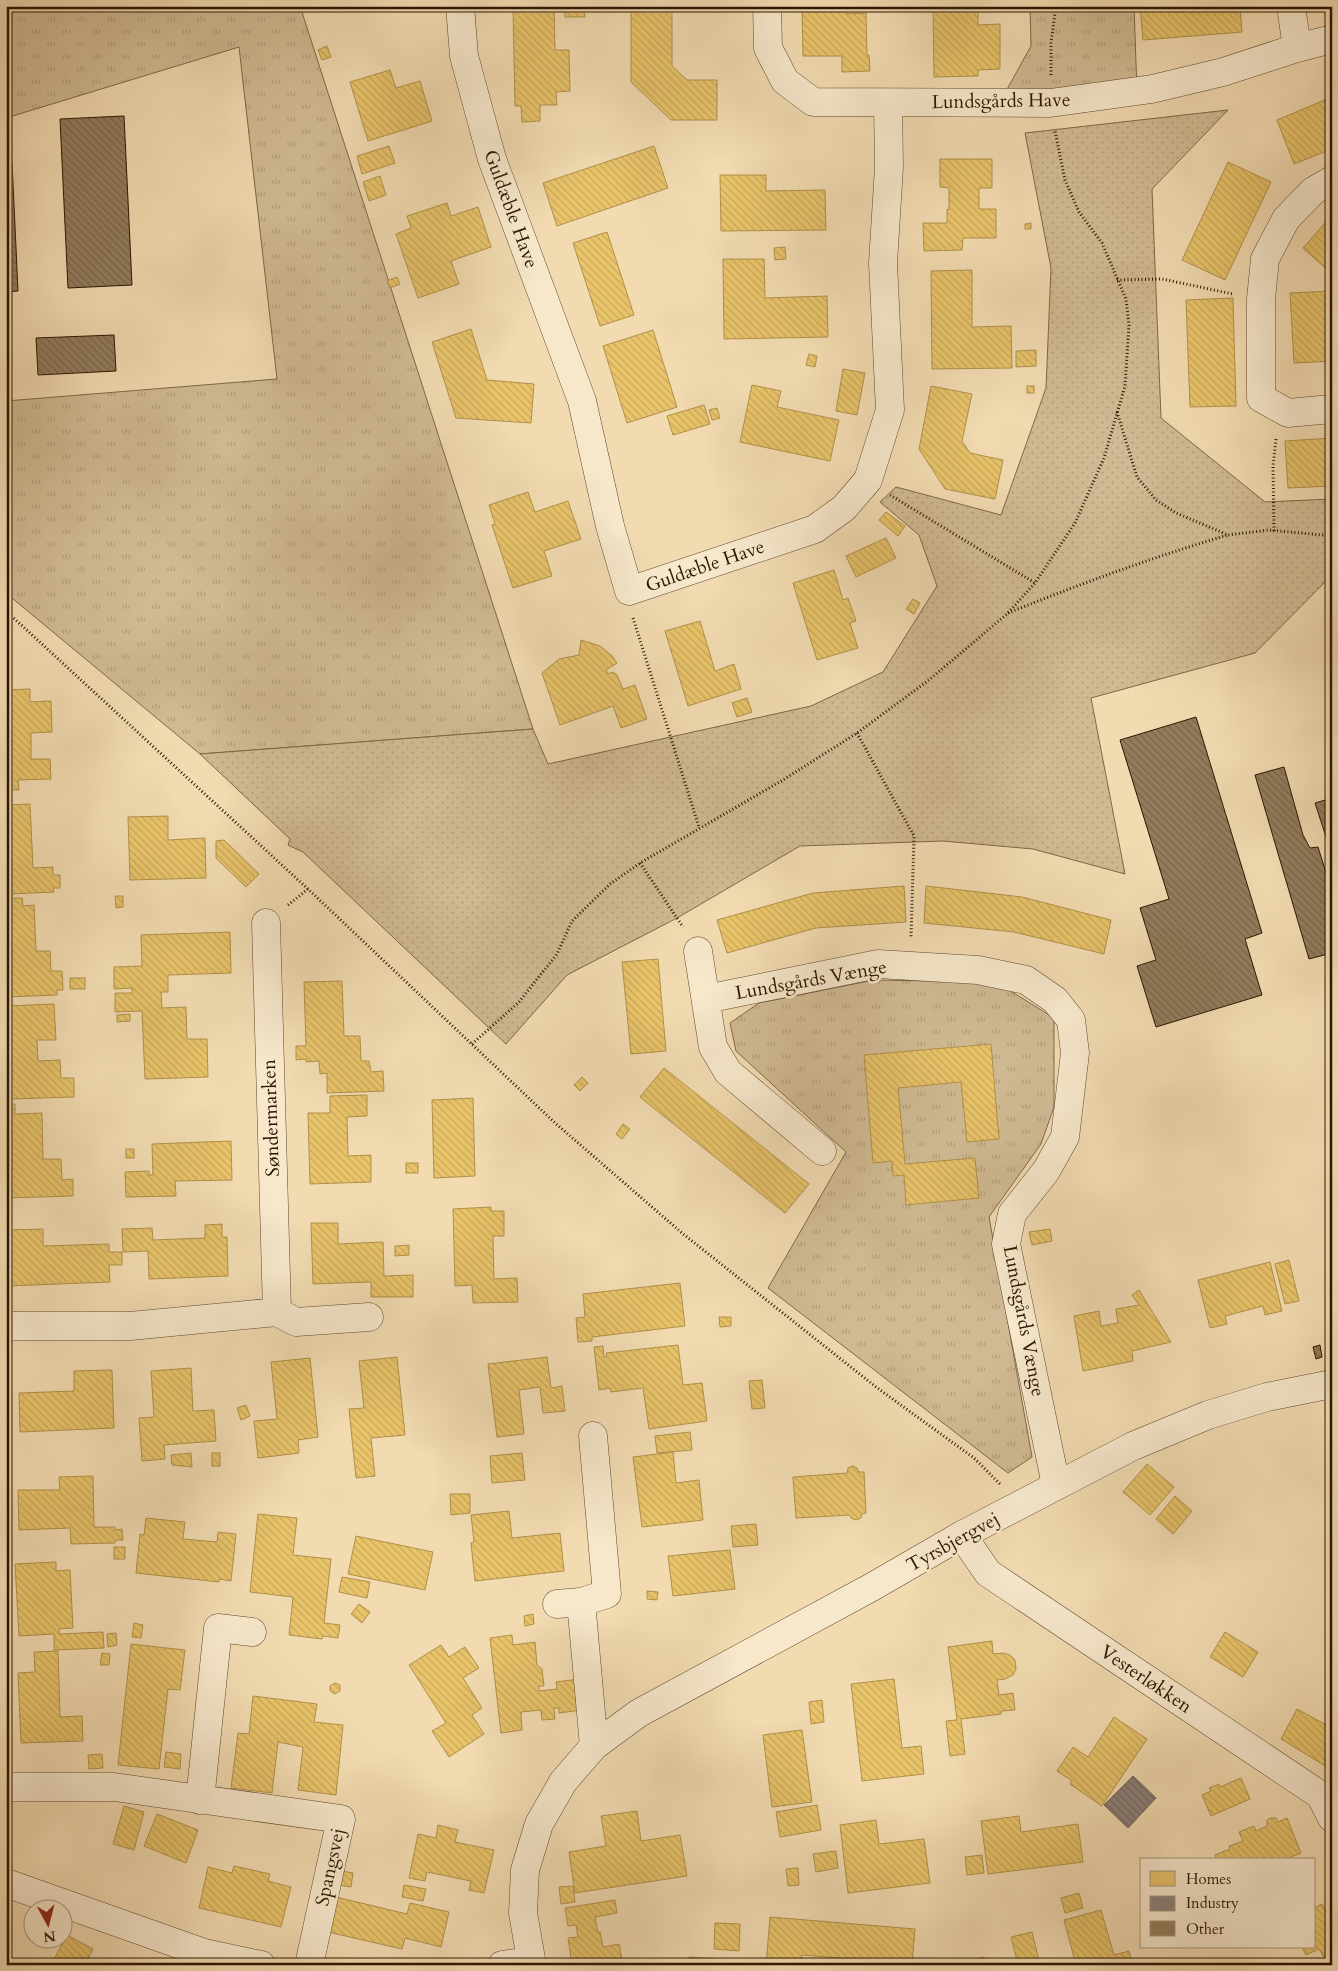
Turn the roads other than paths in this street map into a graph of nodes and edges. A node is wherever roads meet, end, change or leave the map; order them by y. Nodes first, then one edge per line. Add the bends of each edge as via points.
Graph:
1 (460, 6) edge
2 (767, 6) edge
3 (1291, 6) edge
4 (1332, 39) edge
5 (1297, 48) junction
6 (888, 102) junction
7 (1332, 180) edge
8 (1332, 409) edge
9 (266, 923) dead end
10 (698, 951) road end
11 (706, 999) junction
12 (822, 1151) dead end
13 (277, 1312) junction
14 (369, 1317) dead end
15 (6, 1326) edge
16 (1332, 1384) edge
17 (592, 1436) dead end
18 (1056, 1485) junction
19 (962, 1535) junction
20 (252, 1632) dead end
21 (594, 1746) junction
22 (6, 1787) edge
23 (200, 1800) junction
24 (1332, 1818) edge
25 (6, 1883) edge
26 (532, 1963) edge
27 (261, 1965) edge
28 (309, 1965) edge
29 (502, 1965) edge

1 - 6 street, Guldæble Have via 464,56 492,159 582,401 610,526 629,591 815,529 844,508 868,480 890,410 883,263 889,167
2 - 6 street, Lundsgårds Have via 768,48 785,81 813,102
3 - 5 street
4 - 5 street, Lundsgårds Have
5 - 6 street, Lundsgårds Have via 1223,72 1152,89 1050,103
7 - 8 street via 1313,191 1286,219 1265,259 1261,299 1261,398 1288,413
9 - 13 street, Søndermarken
10 - 11 street
11 - 12 street via 713,1047 728,1072
11 - 18 street, Lundsgårds Vænge via 878,964 978,970 1026,980 1055,1000 1071,1020 1075,1053 1065,1137 1046,1171 1012,1214 1006,1244
13 - 14 street via 296,1322
13 - 15 street via 130,1326
16 - 18 street, Tyrsbjergvej via 1267,1397 1208,1415 1133,1446
17 - 21 street via 606,1594 569,1603
18 - 19 street, Tyrsbjergvej
19 - 21 street, Tyrsbjergvej via 639,1713
19 - 24 street, Vesterløkken via 988,1573 1320,1795
20 - 23 street via 218,1628
21 - 26 street, Tyrsbjergvej via 563,1782 539,1824 525,1870 523,1913
22 - 23 street, Spangsvej via 114,1787
23 - 28 street, Spangsvej via 341,1819
25 - 27 street via 204,1953
26 - 29 street

